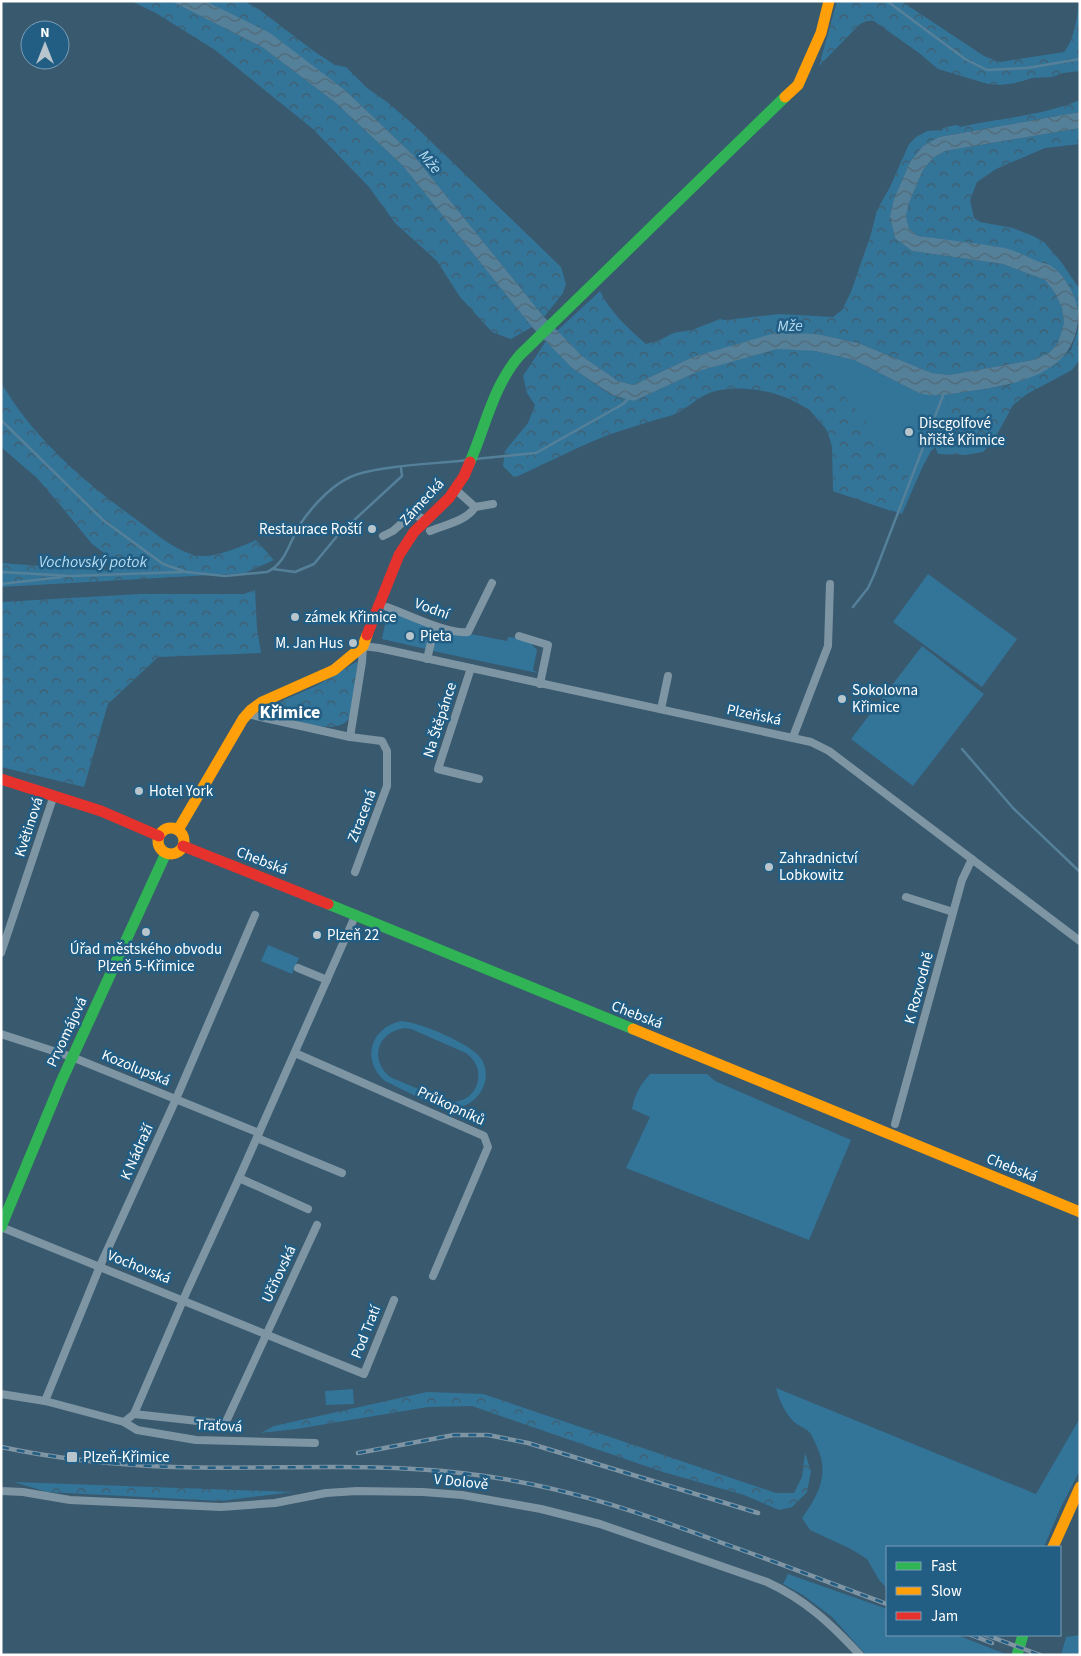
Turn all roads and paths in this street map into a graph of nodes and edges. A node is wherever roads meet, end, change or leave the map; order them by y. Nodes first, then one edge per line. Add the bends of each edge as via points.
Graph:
1 (829, 1) edge
2 (455, 489) junction
3 (493, 504) dead end
4 (475, 508) junction
5 (428, 525) junction
6 (383, 536) dead end
7 (492, 583) dead end
8 (830, 584) dead end
9 (387, 607) dead end
10 (435, 626) junction
11 (519, 636) dead end
12 (364, 646) junction
13 (427, 659) junction
14 (471, 668) junction
15 (668, 676) dead end
16 (540, 684) junction
17 (661, 709) junction
18 (245, 716) junction
19 (350, 737) junction
20 (793, 737) junction
21 (1, 779) edge
22 (479, 779) dead end
23 (54, 794) junction
24 (178, 830) junction
25 (159, 836) junction
26 (183, 846) junction
27 (166, 853) junction
28 (972, 859) junction
29 (355, 872) dead end
30 (906, 897) dead end
31 (954, 912) junction
32 (356, 914) junction
33 (255, 915) dead end
34 (1080, 941) edge
35 (1, 953) edge
36 (298, 968) dead end
37 (327, 980) junction
38 (1, 1034) edge
39 (295, 1053) junction
40 (72, 1057) junction
41 (176, 1099) junction
42 (895, 1124) dead end
43 (258, 1136) junction
44 (342, 1173) dead end
45 (239, 1178) junction
46 (308, 1209) dead end
47 (1080, 1212) edge
48 (317, 1225) dead end
49 (1, 1227) edge
50 (100, 1266) junction
51 (433, 1276) dead end
52 (183, 1300) junction
53 (394, 1300) dead end
54 (266, 1334) junction
55 (1, 1394) edge
56 (45, 1401) junction
57 (134, 1414) junction
58 (124, 1422) junction
59 (225, 1424) joint
60 (315, 1443) dead end
61 (1080, 1487) edge
62 (1, 1491) edge
63 (1053, 1546) edge
64 (1023, 1636) edge
65 (860, 1655) edge
66 (1018, 1655) edge

1 - 2 street, Zámecká via 821,34 798,85 562,313 503,377 479,441
2 - 4 street
2 - 5 street, Zámecká
3 - 4 street
4 - 5 street via 464,517
5 - 6 street via 417,516 410,516
5 - 12 street, Zámecká via 408,539 399,556
7 - 10 street, Vodní via 468,632
8 - 20 street via 828,646
9 - 10 street, Vodní
10 - 13 street
11 - 16 street via 548,645
12 - 13 street, Plzeňská
12 - 18 street via 334,670 262,702
12 - 19 street
13 - 14 street, Plzeňská
14 - 16 street, Plzeňská
14 - 22 street, Na Štěpánce via 438,769
15 - 17 street
16 - 17 street, Plzeňská
17 - 20 street, Plzeňská
18 - 19 street
18 - 24 street
19 - 29 street, Ztracená via 382,742 387,751 387,786
20 - 28 street, Plzeňská via 829,751
21 - 23 street
23 - 25 street
23 - 35 street, Květinová
24 - 25 street via 167,828
24 - 26 street via 184,837
25 - 27 street via 159,844
26 - 27 street via 178,852
26 - 32 street, Chebská
27 - 40 street, Prvomájová
28 - 31 street, K Rozvodně via 962,880
28 - 34 street, Plzeňská
30 - 31 street
31 - 42 street, K Rozvodně
32 - 37 street
32 - 47 street, Chebská
33 - 41 street, K Nádraží
36 - 37 street
37 - 39 street
38 - 40 street, Kozolupská
39 - 43 street
39 - 51 street, Průkopníků via 484,1136 488,1147
40 - 41 street, Kozolupská
40 - 49 street, Prvomájová
41 - 43 street, Kozolupská
41 - 50 street, K Nádraží
43 - 44 street, Kozolupská
43 - 45 street
45 - 46 street
45 - 52 street
48 - 54 street, Učňovská
49 - 50 street, Vochovská
50 - 52 street, Vochovská
50 - 56 street, K Nádraží
52 - 54 street, Vochovská
52 - 57 street
53 - 54 street, Pod Tratí via 364,1374
54 - 59 street, Učňovská
55 - 56 street, Traťová
56 - 58 street, Traťová
57 - 58 street
57 - 59 street, Traťová
58 - 60 street, Traťová via 137,1430 196,1440
61 - 63 street
62 - 65 street, V Dolově via 70,1500 221,1506 276,1503 326,1493 387,1491 462,1495 533,1507 600,1524 767,1582 815,1610
64 - 66 street

